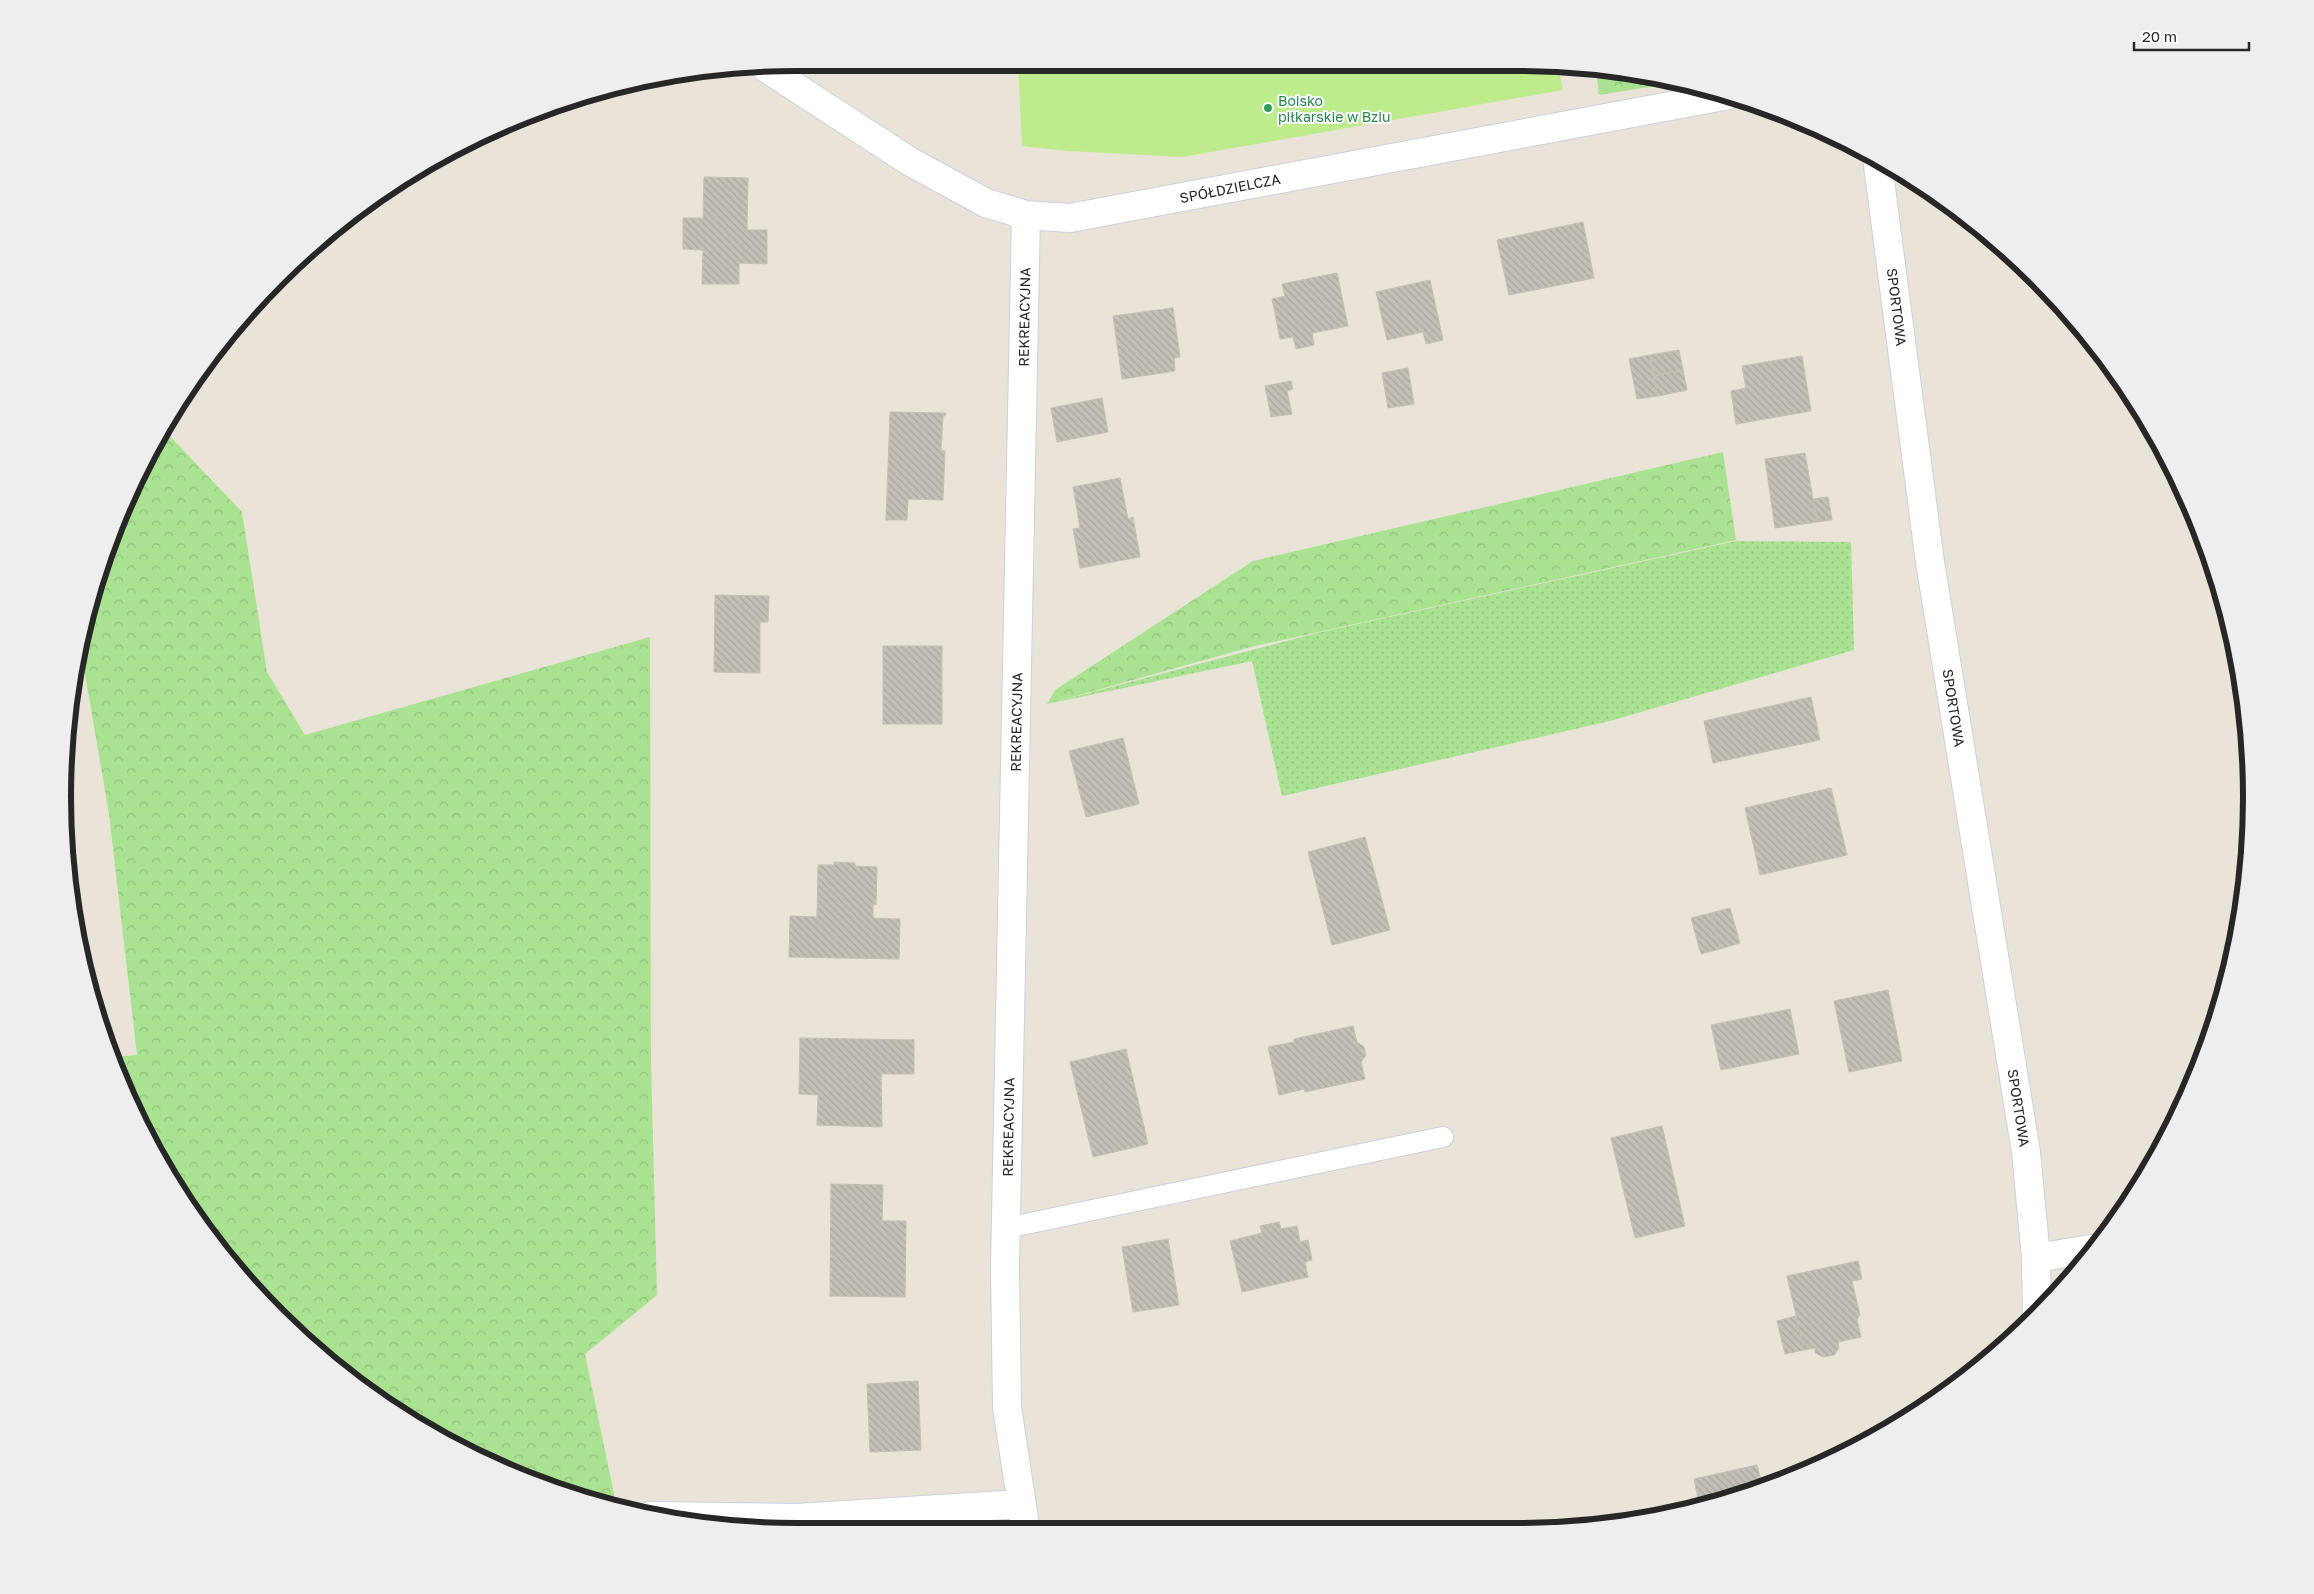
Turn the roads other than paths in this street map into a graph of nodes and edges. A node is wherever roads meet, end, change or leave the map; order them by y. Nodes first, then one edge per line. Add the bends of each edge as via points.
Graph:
1 (772, 72) edge
2 (1712, 98) edge
3 (1879, 168) edge
4 (1026, 215) junction
5 (1443, 1137) dead end
6 (1006, 1228) junction
7 (2084, 1250) edge
8 (2036, 1258) junction
9 (2037, 1303) edge
10 (1020, 1504) junction
11 (798, 1523) edge
12 (1024, 1523) edge

1 - 4 street, SPÓŁDZIELCZA via 909,161 986,203
2 - 4 street, SPÓŁDZIELCZA via 1070,218
3 - 8 street, SPORTOWA via 1930,562 2026,1152
4 - 6 street, REKREACYJNA
5 - 6 lane
6 - 10 street, REKREACYJNA via 1007,1407
7 - 8 street
8 - 9 street, SPORTOWA
10 - 11 street
10 - 12 street, REKREACYJNA

